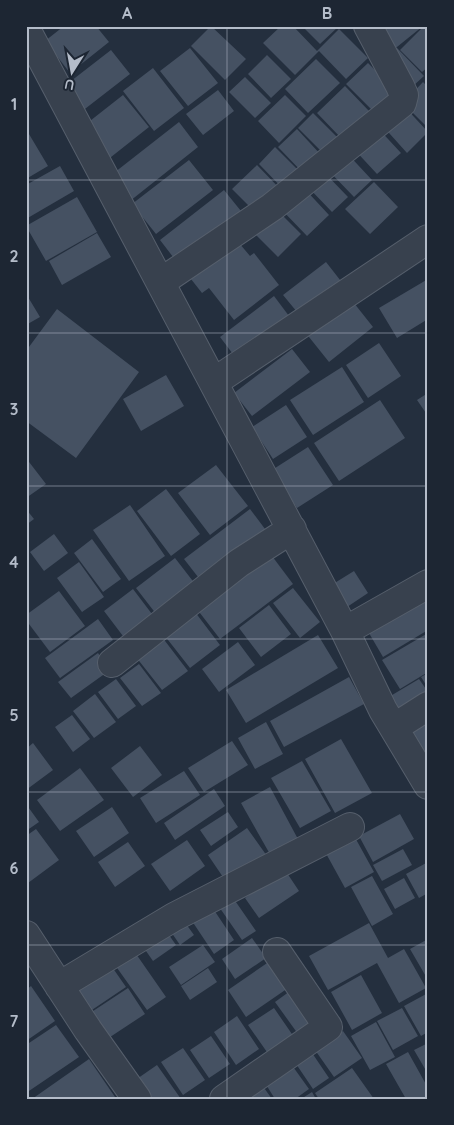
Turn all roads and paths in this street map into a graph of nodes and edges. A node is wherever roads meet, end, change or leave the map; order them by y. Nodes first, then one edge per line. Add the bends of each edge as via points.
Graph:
1 (368, 26) edge
2 (26, 28) edge
3 (428, 239) edge
4 (161, 282) junction
5 (214, 382) junction
6 (292, 529) junction
7 (428, 584) edge
8 (345, 631) junction
9 (112, 663) dead end
10 (428, 706) edge
11 (395, 727) junction
12 (428, 785) edge
13 (350, 827) dead end
14 (26, 935) edge
15 (277, 952) dead end
16 (59, 986) junction
17 (137, 1099) edge
18 (224, 1099) edge

1 - 4 street via 404,95 402,103 272,207
2 - 4 street
3 - 5 street
4 - 5 street
5 - 6 street
6 - 8 street
6 - 9 street via 239,563
7 - 8 street
8 - 11 street via 383,710
10 - 11 street
11 - 12 street
13 - 16 street via 168,920
14 - 16 street
15 - 18 street via 328,1027
16 - 17 street

